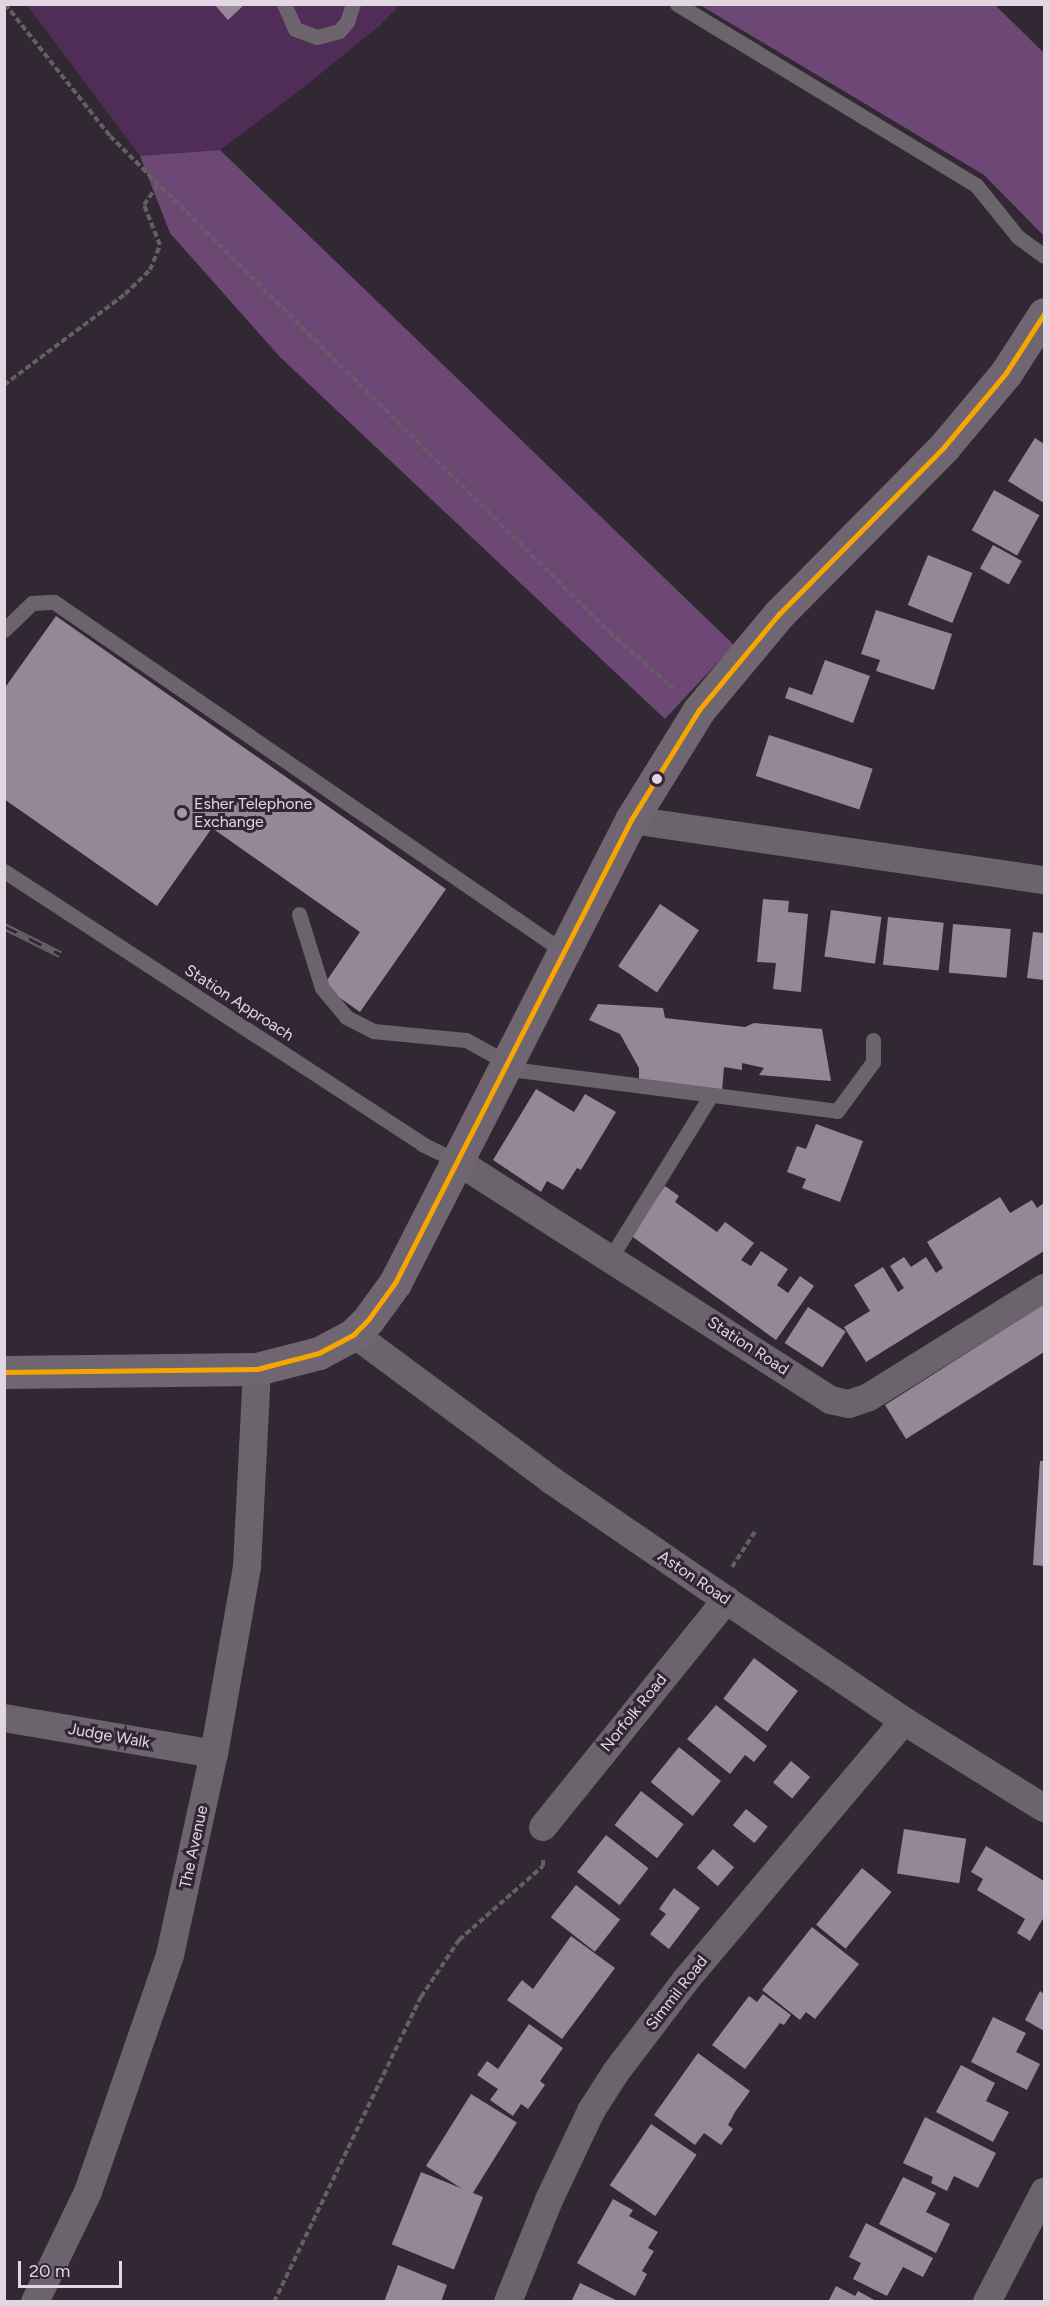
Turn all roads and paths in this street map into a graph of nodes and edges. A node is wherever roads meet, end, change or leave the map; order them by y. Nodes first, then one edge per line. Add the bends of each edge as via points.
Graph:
1 (5, 4) edge
2 (284, 4) edge
3 (353, 4) edge
4 (677, 4) edge
5 (158, 184) junction
6 (1044, 256) edge
7 (1044, 315) edge
8 (4, 385) edge
9 (4, 630) edge
10 (699, 710) junction
11 (631, 820) junction
12 (4, 871) edge
13 (1044, 880) edge
14 (299, 914) dead end
15 (563, 951) junction
16 (873, 1040) dead end
17 (504, 1065) junction
18 (710, 1096) junction
19 (457, 1161) junction
20 (611, 1257) junction
21 (1044, 1288) edge
22 (354, 1334) junction
23 (257, 1369) junction
24 (4, 1372) edge
25 (756, 1530) dead end
26 (726, 1600) junction
27 (4, 1718) edge
28 (904, 1721) junction
29 (214, 1754) junction
30 (1044, 1808) edge
31 (543, 1827) joint
32 (1044, 2192) edge
33 (35, 2301) edge
34 (274, 2301) edge
35 (508, 2301) edge
36 (987, 2301) edge

1 - 5 path via 110,136
2 - 3 lane via 296,29 317,37 339,31
4 - 6 lane via 976,185 1018,237
5 - 8 path via 144,206 160,245 150,270 125,294
5 - 10 path via 609,632
7 - 10 street via 1006,372 944,447 778,614
9 - 15 lane via 32,603 54,602
10 - 11 street
11 - 13 street
11 - 15 street
12 - 19 lane, Station Approach via 422,1144
14 - 17 lane via 322,988 346,1017 373,1032 466,1040
15 - 17 street
16 - 18 lane via 873,1062 837,1111
17 - 18 lane
17 - 19 street
18 - 20 lane
19 - 20 street, Station Road
19 - 22 street via 395,1283
20 - 21 street, Station Road via 830,1400 849,1404 869,1397
22 - 23 street via 319,1353
22 - 26 street, Aston Road via 551,1480
23 - 24 street
23 - 29 street, The Avenue via 247,1567
25 - 26 path via 733,1564
26 - 28 street, Aston Road
26 - 31 street, Norfolk Road
27 - 29 street, Judge Walk
28 - 30 street, Aston Road
28 - 35 street, Simmil Road via 685,1981 616,2072 591,2111 558,2180
29 - 33 street, The Avenue via 170,1955 88,2192
31 - 34 path via 543,1866 459,1940 421,1997
32 - 36 street

